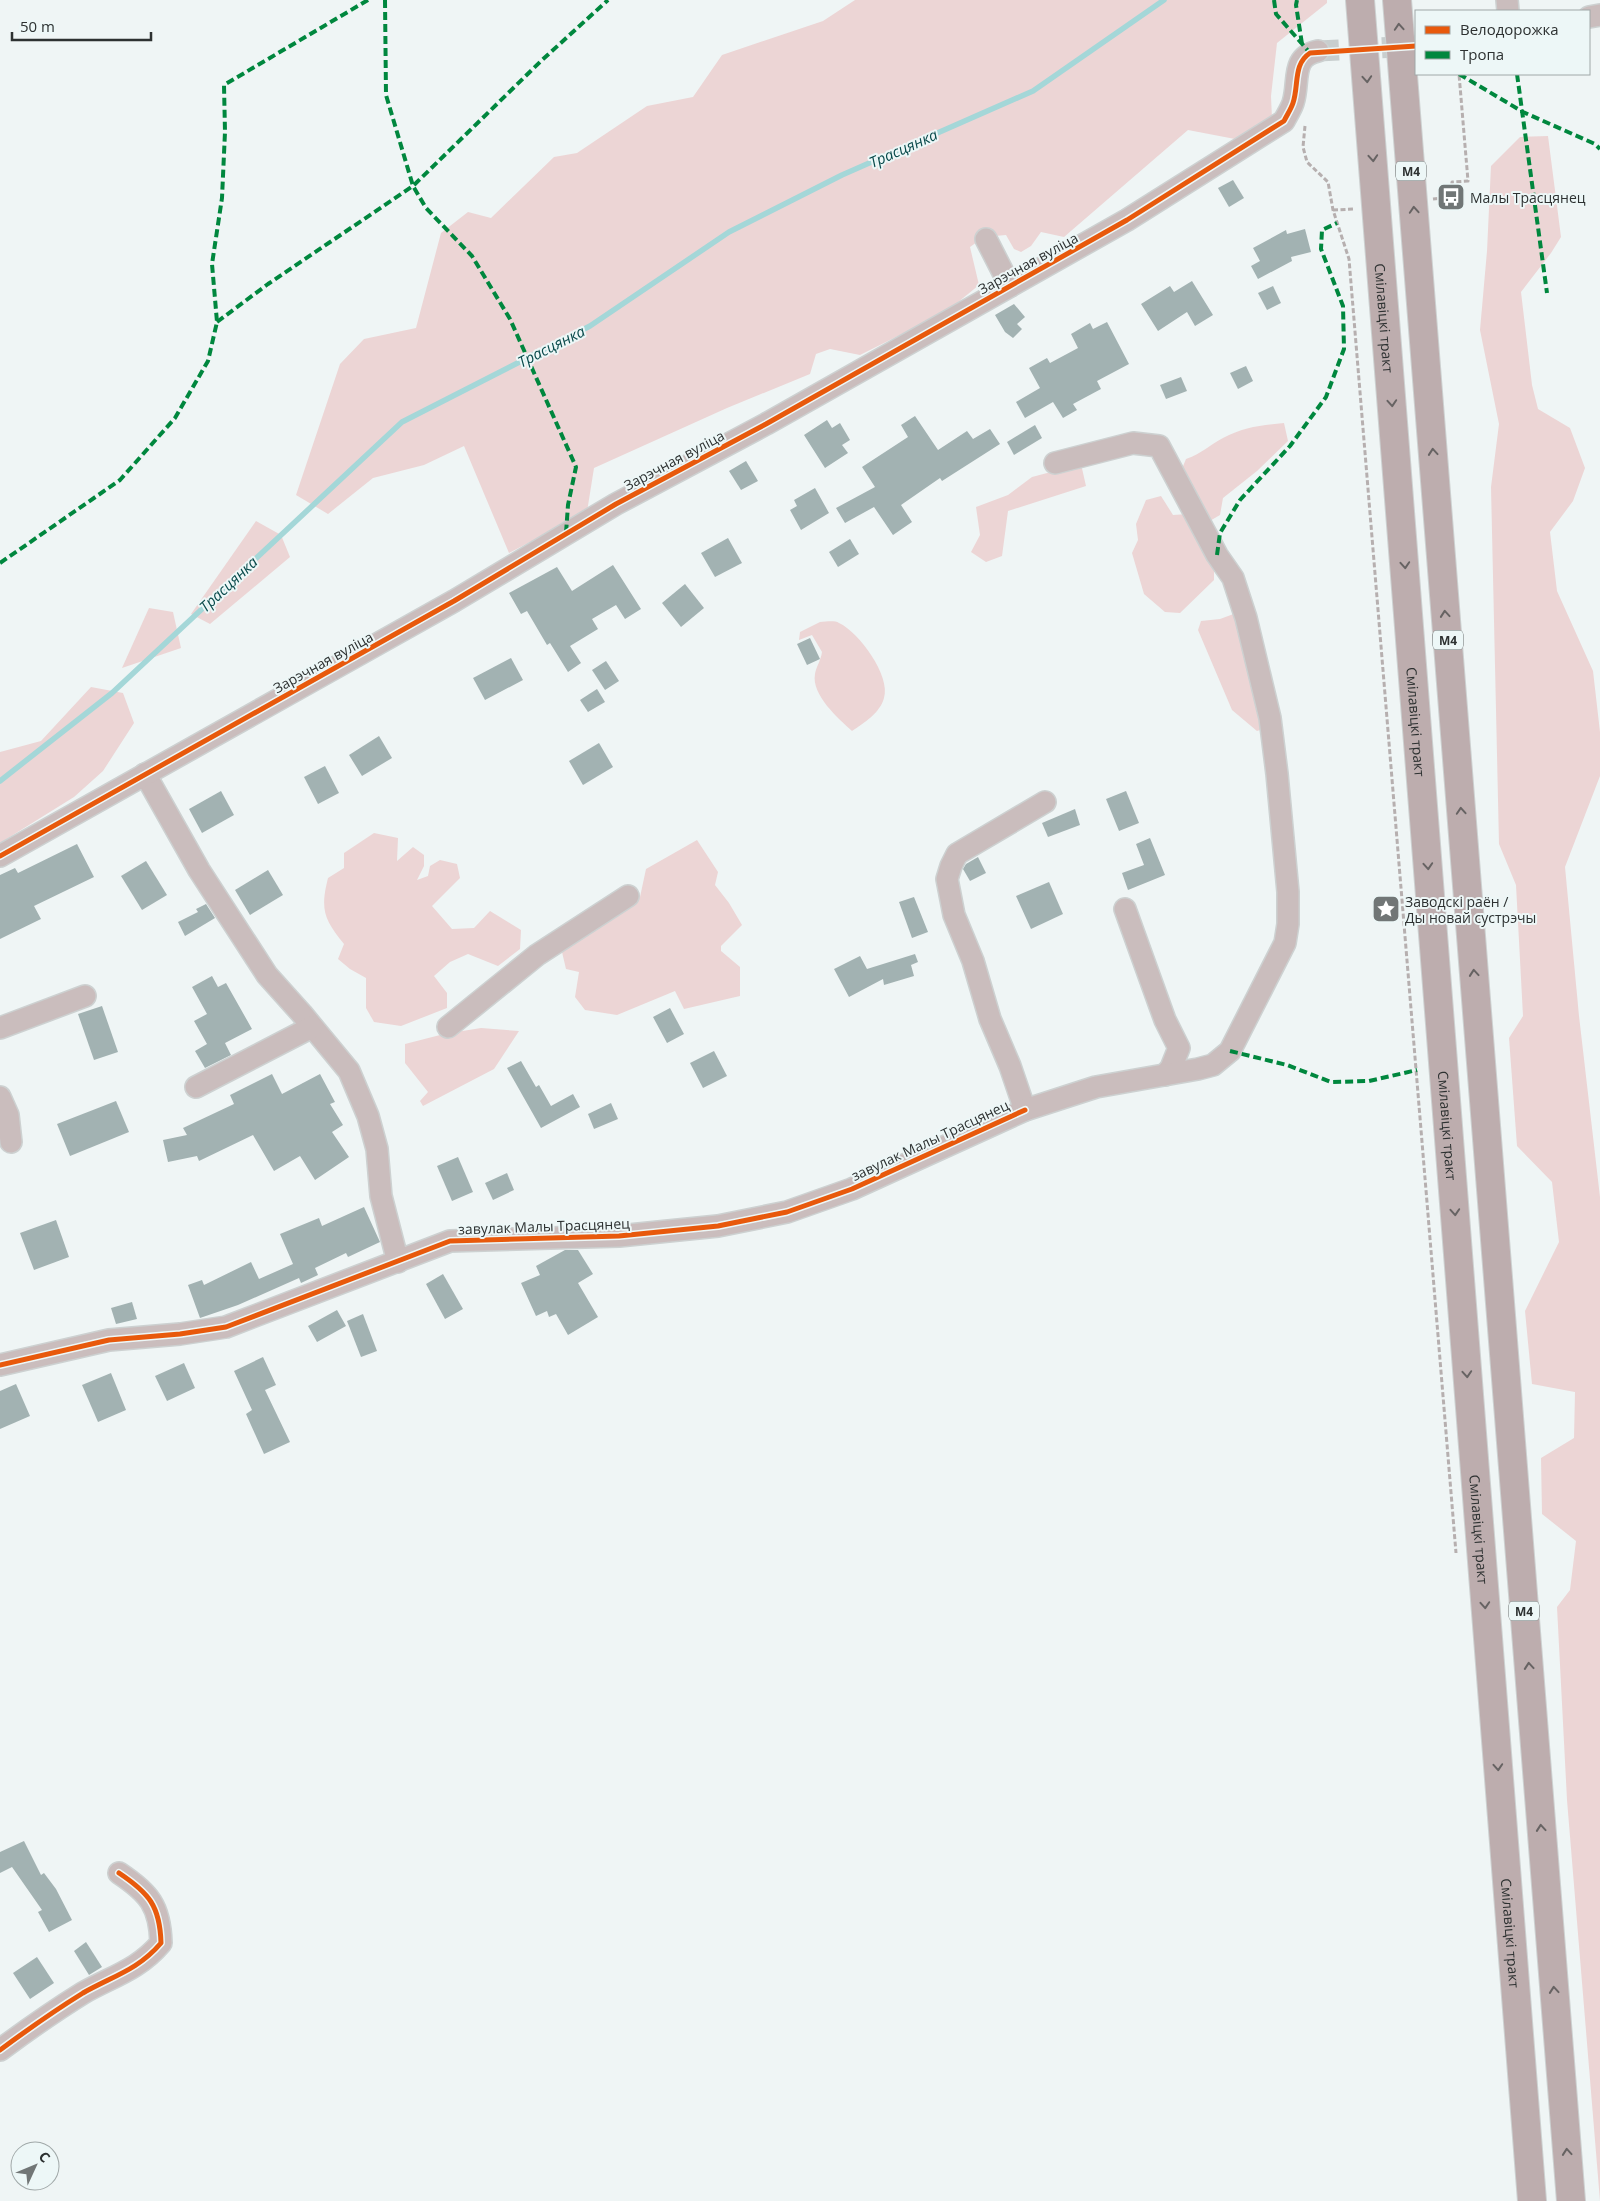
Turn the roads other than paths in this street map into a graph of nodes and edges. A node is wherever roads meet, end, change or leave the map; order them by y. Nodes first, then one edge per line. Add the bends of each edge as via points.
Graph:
1 (1360, 0) edge
2 (1397, 0) edge
3 (1318, 51) tunnel mouth
4 (986, 239) dead end
5 (1010, 286) junction
6 (1055, 463) dead end
7 (145, 774) junction
8 (1046, 802) dead end
9 (0, 856) edge
10 (628, 896) dead end
11 (1125, 909) dead end
12 (85, 996) dead end
13 (312, 1027) junction
14 (448, 1027) dead end
15 (0, 1028) edge
16 (1165, 1075) junction
17 (196, 1087) dead end
18 (0, 1097) edge
19 (1025, 1110) junction
20 (11, 1142) dead end
21 (398, 1262) junction
22 (0, 1365) edge
23 (119, 1873) dead end
24 (0, 2050) edge
25 (1532, 2201) edge
26 (1571, 2201) edge

1 -> 25 highway, Смілавіцкі тракт
26 -> 2 highway, М4
3 - 5 street, Зарэчная вуліца via 1303,58 1299,66 1293,104 1284,121 1127,220
4 - 5 street
5 - 7 street, Зарэчная вуліца via 766,424 616,504 454,601
6 - 16 street, завулак Малы Трасцянец via 1133,443 1159,446 1217,555 1233,578 1270,718 1288,892 1285,943 1230,1051 1213,1065
7 - 9 street, Зарэчная вуліца
7 - 13 street via 199,870 267,975
8 - 19 street via 957,854 948,879 954,915
10 - 14 street via 537,955
11 - 16 street via 1165,1020 1179,1048
12 - 15 street
13 - 17 street
13 - 21 street via 348,1071 368,1116 377,1149 381,1196
16 - 19 street, завулак Малы Трасцянец via 1096,1087
18 - 20 street via 8,1115
19 - 21 street, завулак Малы Трасцянец via 852,1189 787,1212 718,1226 618,1236 450,1241
21 - 22 street, завулак Малы Трасцянец via 226,1327 109,1340
23 - 24 street via 147,1895 160,1922 161,1943 138,1966 56,2010

